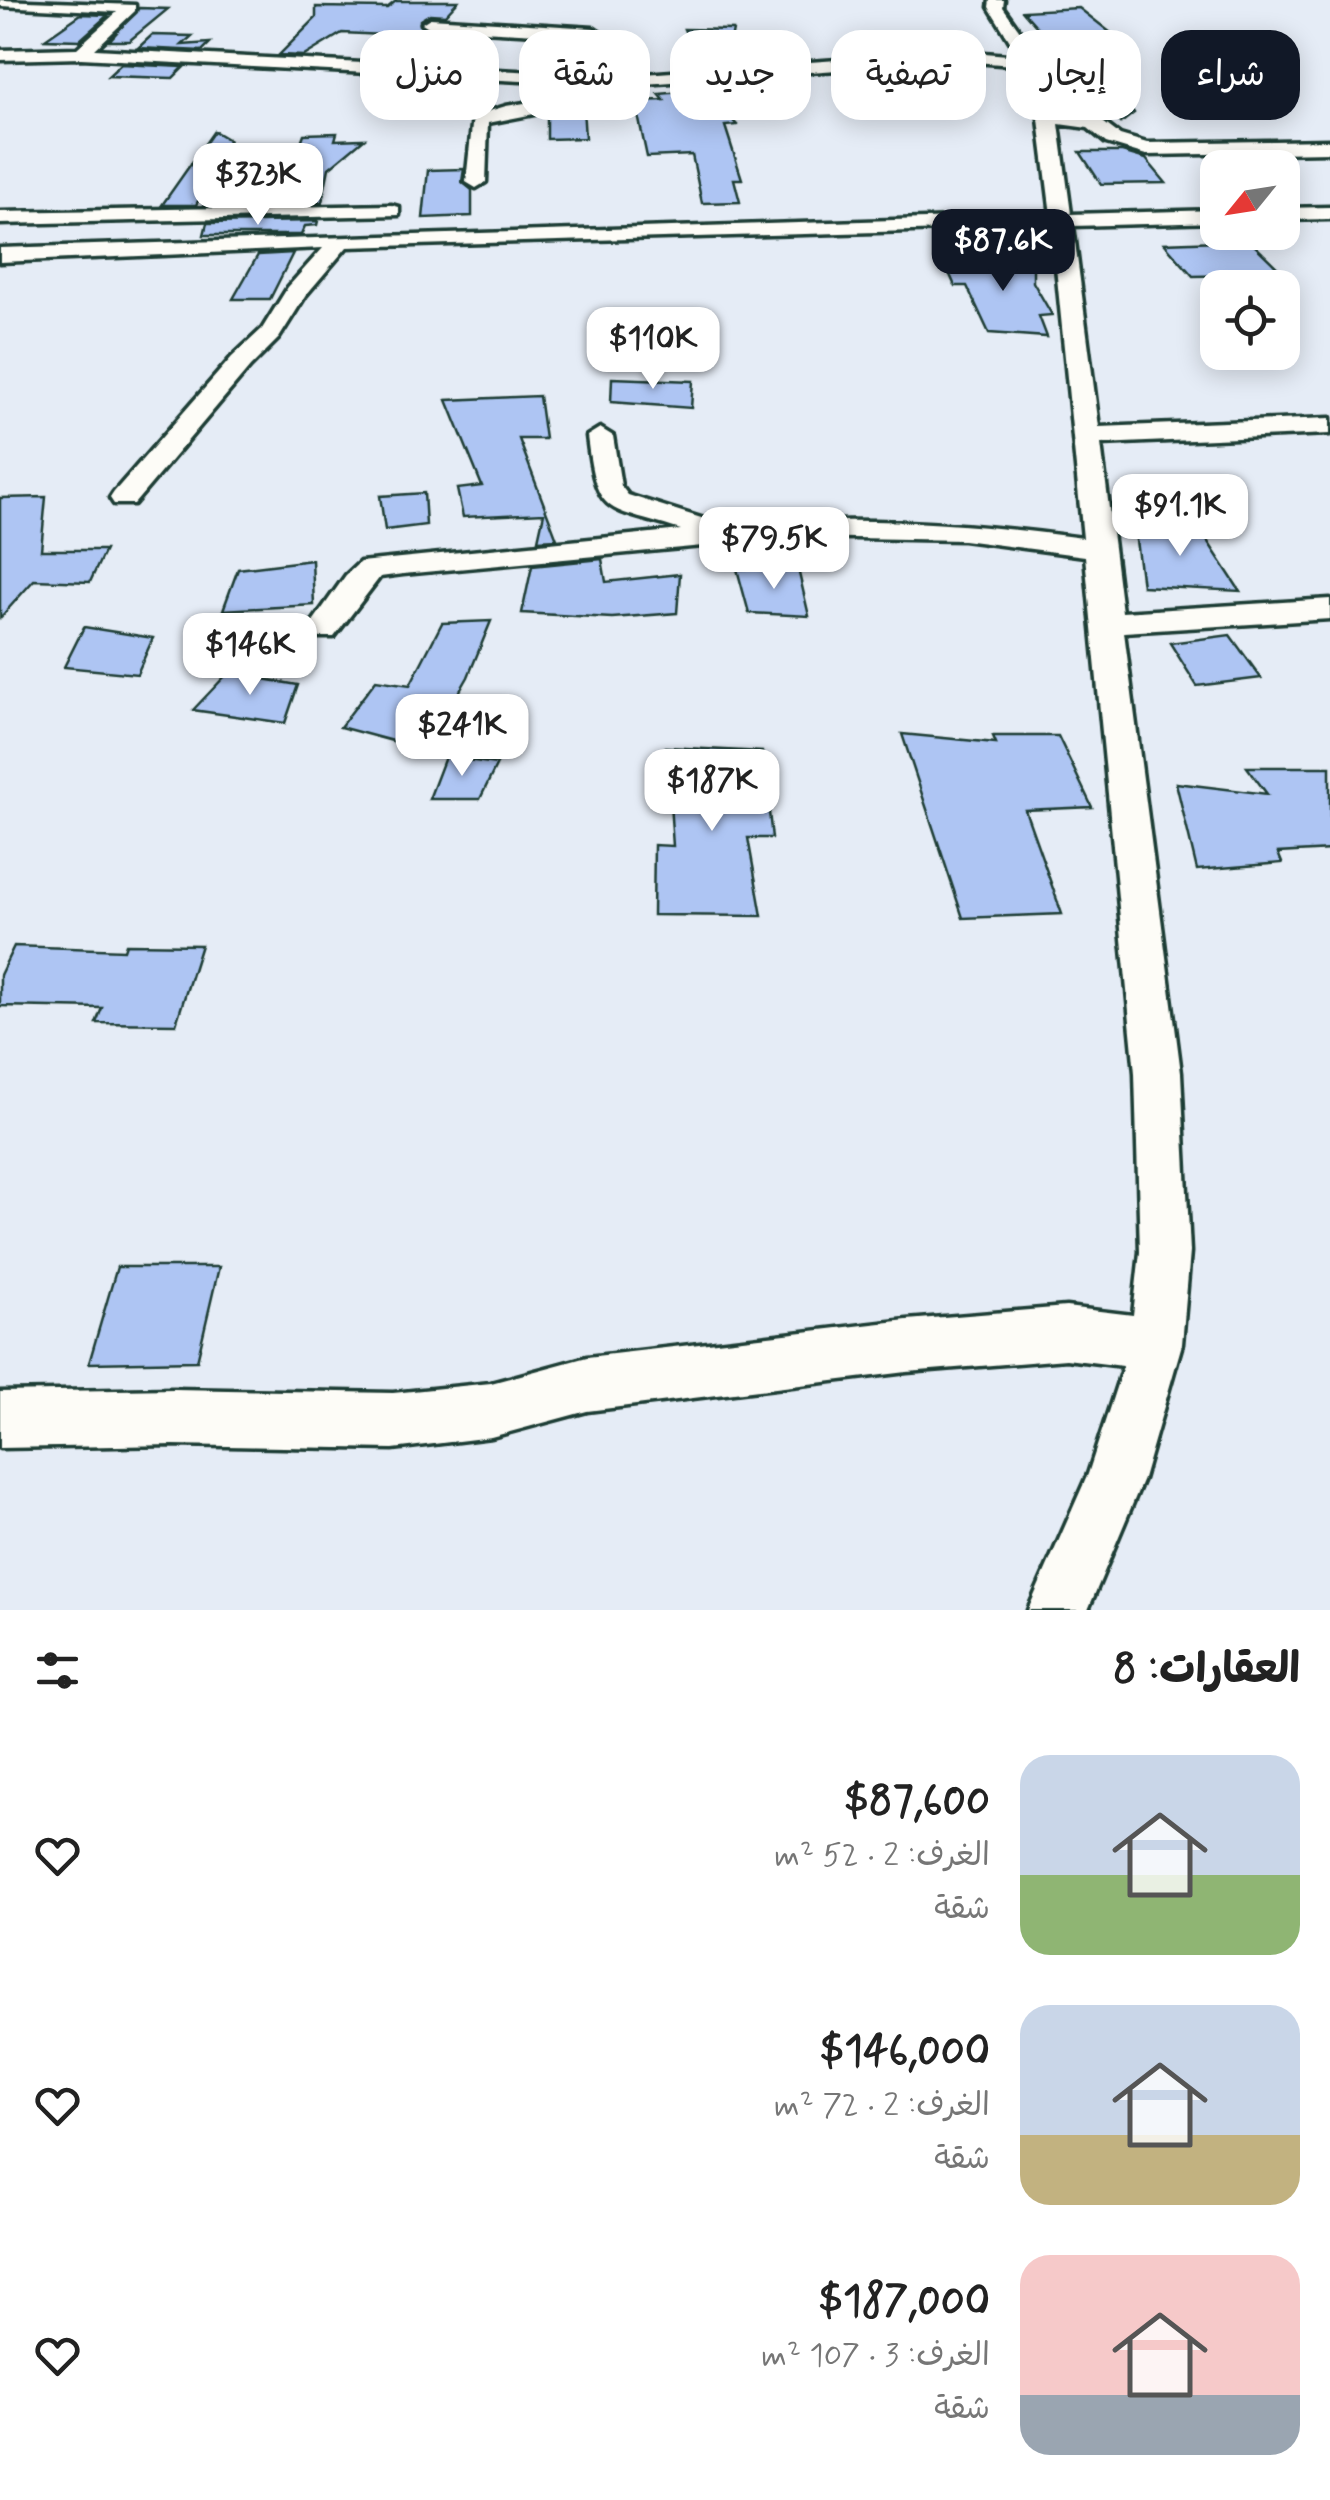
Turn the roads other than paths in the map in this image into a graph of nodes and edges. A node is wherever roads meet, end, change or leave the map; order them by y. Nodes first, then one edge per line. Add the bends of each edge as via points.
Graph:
1 (997, 0) edge
2 (0, 2) edge
3 (89, 2) edge
4 (430, 23) dead end
5 (544, 30) edge
6 (1012, 30) edge
7 (82, 53) junction
8 (0, 55) edge
9 (1006, 60) edge
10 (519, 77) edge
11 (650, 80) edge
12 (660, 80) junction
13 (1048, 120) edge
14 (1066, 120) edge
15 (1330, 146) edge
16 (476, 182) dead end
17 (1330, 213) edge
18 (1300, 214) edge
19 (1200, 217) edge
20 (0, 218) edge
21 (1062, 222) junction
22 (377, 240) junction
23 (341, 241) junction
24 (0, 255) edge
25 (1330, 426) edge
26 (600, 436) dead end
27 (1086, 436) junction
28 (124, 498) dead end
29 (730, 535) junction
30 (1099, 549) junction
31 (1330, 610) edge
32 (1108, 623) junction
33 (323, 630) dead end
34 (1156, 1344) junction
35 (0, 1420) edge
36 (1058, 1610) edge

1 - 6 street
2 - 3 street
3 - 7 street via 130,8
4 - 5 street
7 - 8 street
7 - 10 street
9 - 12 street via 962,56
11 - 12 street
12 - 16 street via 489,114 480,120
13 - 21 street
14 - 15 street via 1092,123 1113,139 1146,149
17 - 18 street
19 - 21 street
20 - 22 street via 396,203
21 - 22 street
21 - 27 street
22 - 23 street
23 - 24 street
23 - 28 street via 271,333
25 - 27 street
26 - 29 street via 607,487 618,502
27 - 30 street
29 - 30 street via 870,526
29 - 33 street via 371,570
30 - 32 street
31 - 32 street
32 - 34 street via 1158,1073 1165,1252
34 - 35 street via 1066,1333 906,1346 586,1384 491,1410 394,1421
34 - 36 street via 1115,1479

